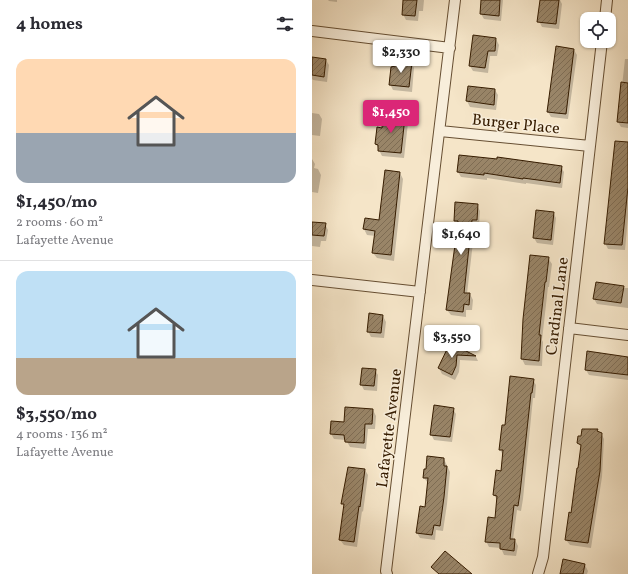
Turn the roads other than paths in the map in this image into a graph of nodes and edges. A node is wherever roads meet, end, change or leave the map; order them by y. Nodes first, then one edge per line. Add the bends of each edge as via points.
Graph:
1 (455, 0) edge
2 (607, 0) edge
3 (606, 12) edge
4 (312, 31) edge
5 (450, 48) junction
6 (601, 48) edge
7 (440, 130) junction
8 (590, 146) junction
9 (312, 280) edge
10 (420, 292) junction
11 (569, 328) junction
12 (628, 335) edge
13 (386, 574) edge
14 (538, 574) edge

1 - 5 street, Lafayette Avenue
2 - 3 street
4 - 5 street
5 - 7 street, Lafayette Avenue
6 - 8 street, Cardinal Lane
7 - 8 street, Burger Place
7 - 10 street, Lafayette Avenue
8 - 11 street, Cardinal Lane
9 - 10 street
10 - 13 street, Lafayette Avenue
11 - 12 street
11 - 14 street, Cardinal Lane via 543,558

